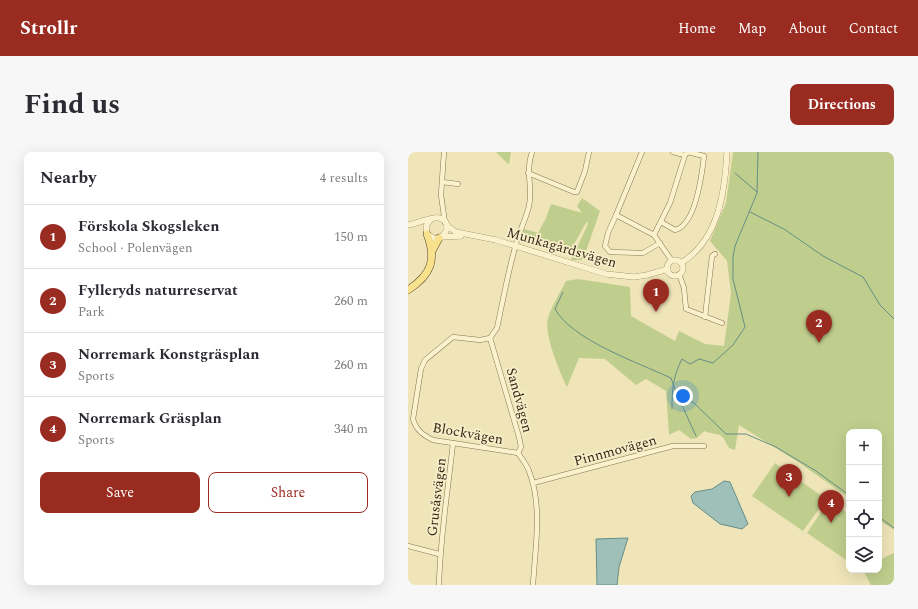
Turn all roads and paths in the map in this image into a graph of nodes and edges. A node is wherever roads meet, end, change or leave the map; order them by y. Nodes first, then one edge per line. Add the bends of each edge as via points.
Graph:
1 (444, 152) edge
2 (532, 152) edge
3 (589, 152) edge
4 (642, 152) edge
5 (673, 152) edge
6 (727, 152) edge
7 (685, 155) junction
8 (528, 173) junction
9 (442, 182) junction
10 (458, 184) dead end
11 (441, 204) junction
12 (616, 215) junction
13 (433, 218) junction
14 (661, 222) junction
15 (415, 224) junction
16 (446, 224) junction
17 (408, 225) edge
18 (427, 233) junction
19 (472, 235) junction
20 (654, 235) junction
21 (441, 238) junction
22 (660, 244) junction
23 (515, 246) junction
24 (432, 252) junction
25 (715, 254) dead end
26 (672, 261) junction
27 (681, 263) junction
28 (668, 269) junction
29 (679, 274) junction
30 (422, 278) junction
31 (408, 284) edge
32 (408, 290) edge
33 (705, 317) junction
34 (722, 323) dead end
35 (490, 338) junction
36 (453, 443) junction
37 (704, 446) dead end
38 (518, 453) junction
39 (533, 484) junction
40 (408, 546) edge
41 (439, 554) junction
42 (439, 585) edge
43 (533, 585) edge

1 - 9 street
2 - 8 street
3 - 8 street via 578,192
4 - 12 street
5 - 7 street
6 - 27 street via 724,190 718,213 700,245
7 - 14 street via 676,189
7 - 14 street via 688,152 704,156 694,206 679,230
8 - 23 street via 529,208
9 - 10 street
9 - 11 street
11 - 13 street via 440,212
11 - 16 street
12 - 20 street
12 - 22 street via 605,246 610,252 643,253
13 - 15 street
13 - 16 street via 442,219
13 - 18 street via 427,224
14 - 20 street
15 - 17 street
15 - 18 street
16 - 19 street, Munkagårdsvägen via 456,232
16 - 21 street via 446,232
18 - 21 street via 433,238
18 - 24 main road
19 - 21 street, Munkagårdsvägen
19 - 23 street, Munkagårdsvägen
20 - 22 street
21 - 24 main road
22 - 26 street
23 - 28 street, Munkagårdsvägen via 606,274 647,275
23 - 35 street via 497,328
24 - 30 main road via 430,266
25 - 33 street via 712,256
26 - 27 street via 678,260
26 - 28 street
27 - 29 street via 683,269
28 - 29 street via 671,274
29 - 33 street via 684,288 686,309
30 - 31 main road
30 - 32 main road
33 - 34 street
35 - 36 street, Blockvägen via 480,340 453,337 426,360 421,369 415,426 424,436
35 - 38 street, Sandvägen via 519,437 521,447
36 - 38 street, Blockvägen
36 - 41 street, Grusåsvägen via 447,509
37 - 39 street, Pinnmovägen via 673,446
38 - 39 street, Sandvägen via 529,470
39 - 43 street, Sandvägen via 537,516
40 - 41 street, Grusåsvägen
41 - 42 street, Grusåsvägen

